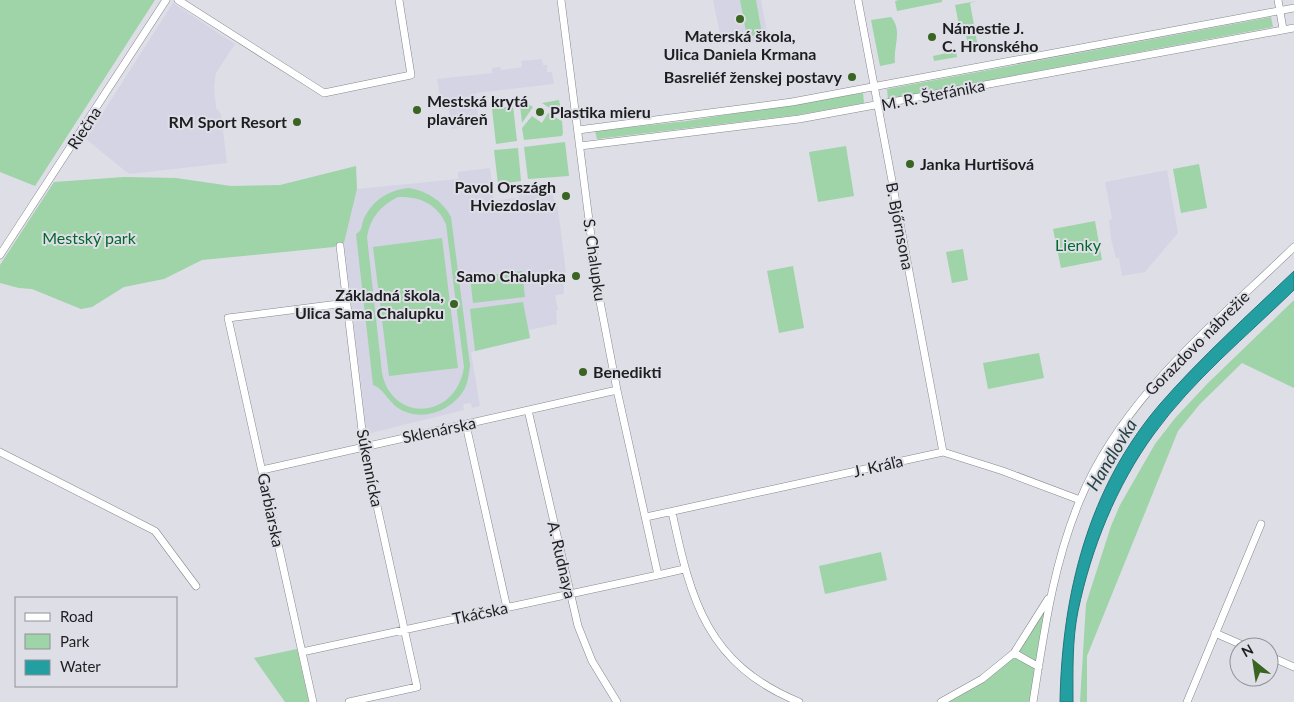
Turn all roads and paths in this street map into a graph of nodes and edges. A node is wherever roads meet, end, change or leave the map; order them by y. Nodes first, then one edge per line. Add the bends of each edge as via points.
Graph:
1 (166, 0) edge
2 (178, 0) edge
3 (399, 0) edge
4 (561, 0) edge
5 (858, 0) edge
6 (1278, 0) edge
7 (1294, 8) edge
8 (1280, 11) junction
9 (1294, 28) edge
10 (1283, 29) junction
11 (874, 86) junction
12 (878, 105) junction
13 (578, 130) junction
14 (580, 146) junction
15 (340, 246) dead end
16 (1294, 247) edge
17 (0, 255) edge
18 (346, 303) junction
19 (617, 390) junction
20 (528, 410) junction
21 (466, 424) junction
22 (364, 447) junction
23 (0, 452) edge
24 (943, 452) junction
25 (262, 470) junction
26 (1080, 500) junction
27 (672, 512) junction
28 (646, 517) junction
29 (1261, 524) dead end
30 (684, 569) junction
31 (658, 575) junction
32 (196, 586) dead end
33 (569, 594) junction
34 (1049, 597) junction
35 (508, 608) junction
36 (404, 630) junction
37 (1215, 633) junction
38 (1229, 639) edge
39 (302, 652) junction
40 (1014, 653) junction
41 (1279, 660) edge
42 (1039, 667) junction
43 (1294, 667) edge
44 (313, 702) edge
45 (349, 702) edge
46 (617, 702) edge
47 (799, 702) edge
48 (941, 702) edge
49 (1033, 702) edge
50 (1187, 702) edge

1 - 17 street, Riečna
2 - 3 street via 324,93 411,75
4 - 13 street, S. Chalupku
5 - 11 street, B. Bjőrnsona
6 - 8 street
7 - 8 street, M. R. Štefánika
8 - 10 street
8 - 11 street, M. R. Štefánika
9 - 10 street, M. R. Štefánika
10 - 12 street, M. R. Štefánika
11 - 12 street, B. Bjőrnsona
11 - 13 street, M. R. Štefánika via 792,102
12 - 14 street, M. R. Štefánika via 794,120
12 - 24 street, B. Bjőrnsona
13 - 14 street, S. Chalupku
14 - 19 street, S. Chalupku via 598,291
15 - 18 street, Súkennícka
16 - 26 street, Gorazdovo nábrežie via 1142,398 1110,445
18 - 22 street, Súkennícka
18 - 25 street, Garbiarska via 228,318
19 - 20 street, Sklenárska
19 - 28 street, S. Chalupku
20 - 21 street, Sklenárska
20 - 33 street, A. Rudnaya
21 - 22 street, Sklenárska
21 - 35 street
22 - 25 street, Sklenárska
22 - 36 street, Súkennícka
23 - 32 street via 156,531
24 - 26 street
24 - 27 street, J. Kráľa
25 - 39 street, Garbiarska
26 - 34 street, Gorazdovo nábrežie
27 - 28 street
27 - 30 street
28 - 31 street, S. Chalupku
29 - 37 street
30 - 31 street
30 - 47 street via 700,614 727,653 753,677
31 - 33 street, Tkáčska
33 - 35 street, Tkáčska
33 - 46 street, A. Rudnaya via 592,661
34 - 40 street
34 - 42 street, Gorazdovo nábrežie
35 - 36 street, Tkáčska
36 - 39 street, Tkáčska
36 - 45 street, Súkennícka via 417,687
37 - 38 street
37 - 50 street
39 - 44 street, Garbiarska
40 - 42 street
40 - 48 street via 982,679
41 - 43 street
42 - 49 street, Gorazdovo nábrežie

